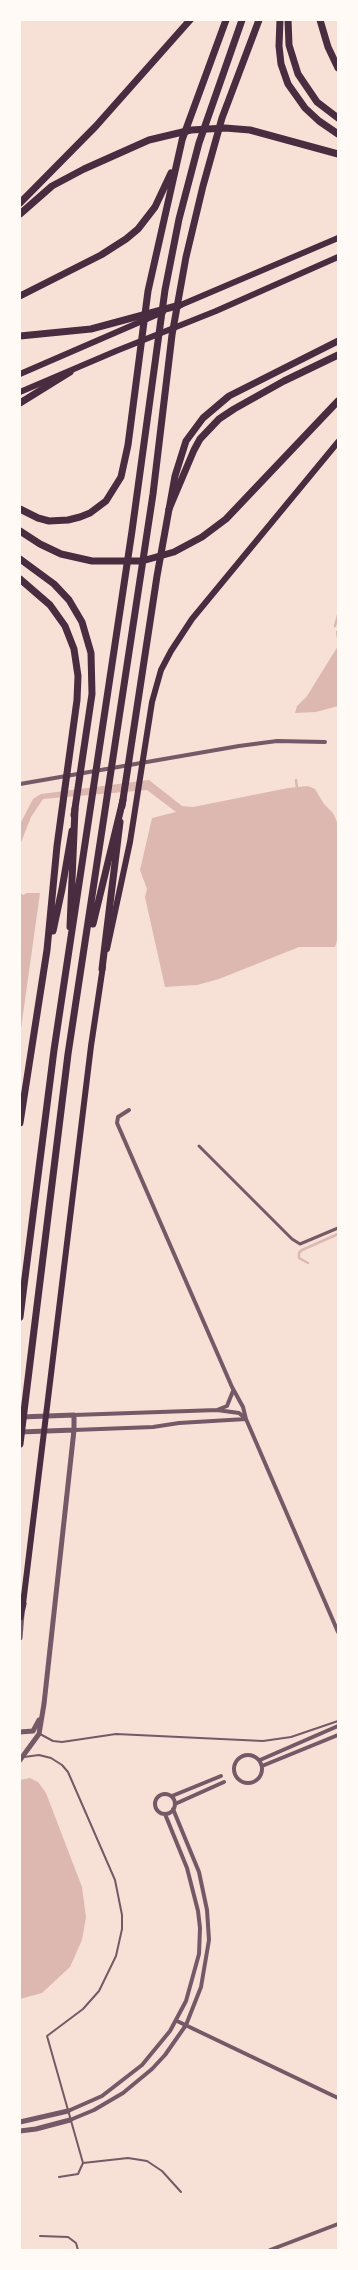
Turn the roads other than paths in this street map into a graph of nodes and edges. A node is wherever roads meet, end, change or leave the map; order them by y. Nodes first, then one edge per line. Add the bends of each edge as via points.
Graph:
1 (190, 20) edge
2 (226, 20) edge
3 (242, 20) edge
4 (259, 20) edge
5 (280, 20) edge
6 (288, 20) edge
7 (320, 20) edge
8 (338, 68) edge
9 (338, 118) edge
10 (338, 134) edge
11 (183, 136) junction
12 (338, 154) edge
13 (20, 203) edge
14 (20, 214) edge
15 (338, 238) edge
16 (338, 257) edge
17 (20, 296) edge
18 (180, 305) junction
19 (20, 336) edge
20 (338, 341) edge
21 (338, 355) edge
22 (70, 372) junction
23 (20, 374) edge
24 (20, 392) edge
25 (338, 401) edge
26 (20, 403) edge
27 (338, 442) edge
28 (20, 509) edge
29 (168, 509) junction
30 (20, 531) edge
31 (20, 559) edge
32 (20, 579) edge
33 (325, 742) dead end
34 (20, 784) edge
35 (123, 800) junction
36 (75, 809) junction
37 (47, 950) junction
38 (69, 955) junction
39 (102, 968) junction
40 (82, 969) junction
41 (129, 1110) dead end
42 (20, 1123) edge
43 (199, 1146) dead end
44 (338, 1228) edge
45 (20, 1317) edge
46 (233, 1391) junction
47 (217, 1410) junction
48 (74, 1415) junction
49 (20, 1417) edge
50 (246, 1419) junction
51 (74, 1430) junction
52 (20, 1432) edge
53 (20, 1444) edge
54 (23, 1604) junction
55 (20, 1617) edge
56 (338, 1632) edge
57 (20, 1638) edge
58 (41, 1715) junction
59 (338, 1721) edge
60 (338, 1726) edge
61 (20, 1732) edge
62 (39, 1734) junction
63 (338, 1735) edge
64 (22, 1759) edge
65 (260, 1760) junction
66 (262, 1766) junction
67 (221, 1776) dead end
68 (224, 1782) dead end
69 (172, 1796) junction
70 (175, 1804) junction
71 (173, 1809) junction
72 (165, 1814) junction
73 (177, 2021) junction
74 (186, 2025) junction
75 (338, 2098) edge
76 (68, 2111) junction
77 (70, 2120) junction
78 (20, 2122) edge
79 (20, 2132) edge
80 (83, 2163) junction
81 (59, 2177) dead end
82 (181, 2192) dead end
83 (338, 2224) edge
84 (40, 2236) dead end
85 (78, 2250) edge
86 (270, 2250) edge

1 - 13 highway via 96,126
2 - 11 highway
3 - 38 highway via 199,142 179,219 166,284
4 - 40 highway via 214,147 186,257 172,335 153,494
5 - 10 highway via 281,64 288,84 305,108
6 - 9 highway via 289,45 298,74 317,102
7 - 8 highway
11 - 17 highway via 167,184 155,207 138,229 115,246
11 - 28 highway via 148,291 128,445 121,477 106,501 80,517 49,520 38,518
12 - 14 highway via 250,130 212,128 172,134 140,143 66,178 37,198
15 - 18 main road
16 - 22 main road
18 - 19 highway via 77,331
18 - 23 main road
20 - 29 highway via 244,388 214,407 186,441
21 - 29 highway via 219,419 194,450
22 - 24 main road
22 - 26 highway
25 - 30 highway via 234,512 192,544 169,554 153,559 92,561 61,554
27 - 39 main road via 192,619 170,651 154,692 129,848
29 - 35 highway
31 - 36 highway via 61,590 77,612 86,632 93,663 93,680
32 - 37 highway via 41,596 58,615 70,636 78,688 61,811
33 - 34 street via 277,741 238,746
35 - 39 highway
35 - 40 highway
36 - 37 highway via 62,888
36 - 38 highway
37 - 42 highway
38 - 45 highway via 54,1050
39 - 54 main road
40 - 53 highway via 56,1137
41 - 46 street via 118,1116 117,1123
43 - 44 street via 300,1244
46 - 47 street via 227,1406
46 - 50 street via 243,1407
47 - 48 street
47 - 50 street via 239,1413
48 - 49 street
48 - 51 street
50 - 51 street via 153,1427
50 - 56 street
51 - 52 street
51 - 58 street
54 - 55 highway
54 - 57 street
58 - 61 street via 33,1731
58 - 62 street
59 - 62 lane via 292,1737 263,1741 116,1734 62,1742 53,1741
60 - 65 street
62 - 64 street
63 - 66 street
64 - 76 lane via 39,1755 51,1758 68,1772 115,1880 122,1914 118,1950 107,1978 83,2010 46,2036
65 - 66 street
65 - 66 street via 253,1755 245,1755 235,1762 232,1772 235,1778 244,1782 254,1782 261,1776
67 - 69 street
68 - 70 street
69 - 70 street
69 - 72 street via 162,1794 154,1801 157,1810
70 - 71 street
71 - 72 street
71 - 74 street via 199,1872 209,1924 208,1958 202,1983
72 - 73 street via 194,1887 200,1928 193,1980
73 - 74 street
73 - 76 street via 158,2048 130,2076 102,2096
74 - 75 street
74 - 77 street via 165,2055 138,2082 111,2101
76 - 77 lane
76 - 78 street
77 - 79 street
77 - 80 lane
80 - 81 lane via 78,2174
80 - 82 lane via 128,2158 147,2161 162,2171
83 - 86 street
84 - 85 lane via 68,2237 76,2243

